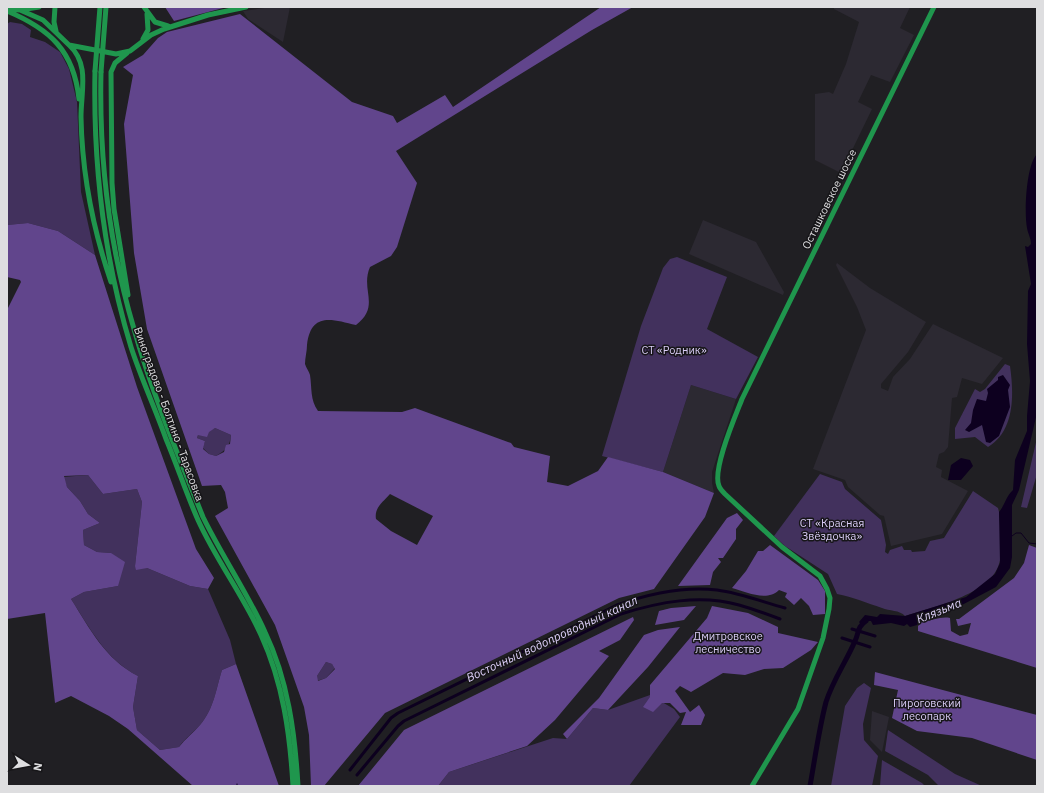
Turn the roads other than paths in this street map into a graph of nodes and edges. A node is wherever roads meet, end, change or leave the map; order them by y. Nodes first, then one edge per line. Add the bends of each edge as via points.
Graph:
1 (39, 7) edge
2 (56, 7) edge
3 (100, 7) edge
4 (106, 7) edge
5 (246, 7) edge
6 (934, 7) edge
7 (144, 8) edge
8 (7, 10) edge
9 (20, 10) junction
10 (172, 26) junction
11 (58, 35) junction
12 (142, 42) junction
13 (69, 45) junction
14 (127, 53) junction
15 (98, 72) junction
16 (81, 117) junction
17 (120, 308) junction
18 (133, 328) junction
19 (293, 786) edge
20 (298, 786) edge
21 (752, 786) edge

1 - 9 main road
2 - 11 main road via 54,22
3 - 15 main road, Виноградово - Болтино - Тарасовка, bridge
4 - 15 main road, Виноградово - Болтино - Тарасовка, bridge
5 - 10 main road via 214,13
6 - 21 main road, Осташковское шоссе via 742,399 718,473 719,486 725,494 822,580 830,598 823,638 798,709
7 - 10 main road via 155,22
7 - 12 main road via 148,23 146,36
8 - 9 main road
8 - 16 main road via 45,31 59,44 69,60 77,83
9 - 11 main road via 43,20
10 - 12 main road via 157,31
11 - 13 main road
12 - 14 main road
13 - 14 main road via 107,54
13 - 16 main road via 77,53 82,66
14 - 18 main road via 114,63 111,72 110,138 114,209
15 - 17 main road, Виноградово - Болтино - Тарасовка via 96,148 100,196 107,247
15 - 18 main road, Виноградово - Болтино - Тарасовка via 106,196 118,267
16 - 17 main road via 88,196 104,260
17 - 19 main road, Виноградово - Болтино - Тарасовка via 132,349 198,519 258,629 275,672 290,744
18 - 20 main road, Виноградово - Болтино - Тарасовка via 203,517 266,633 280,669 294,736

